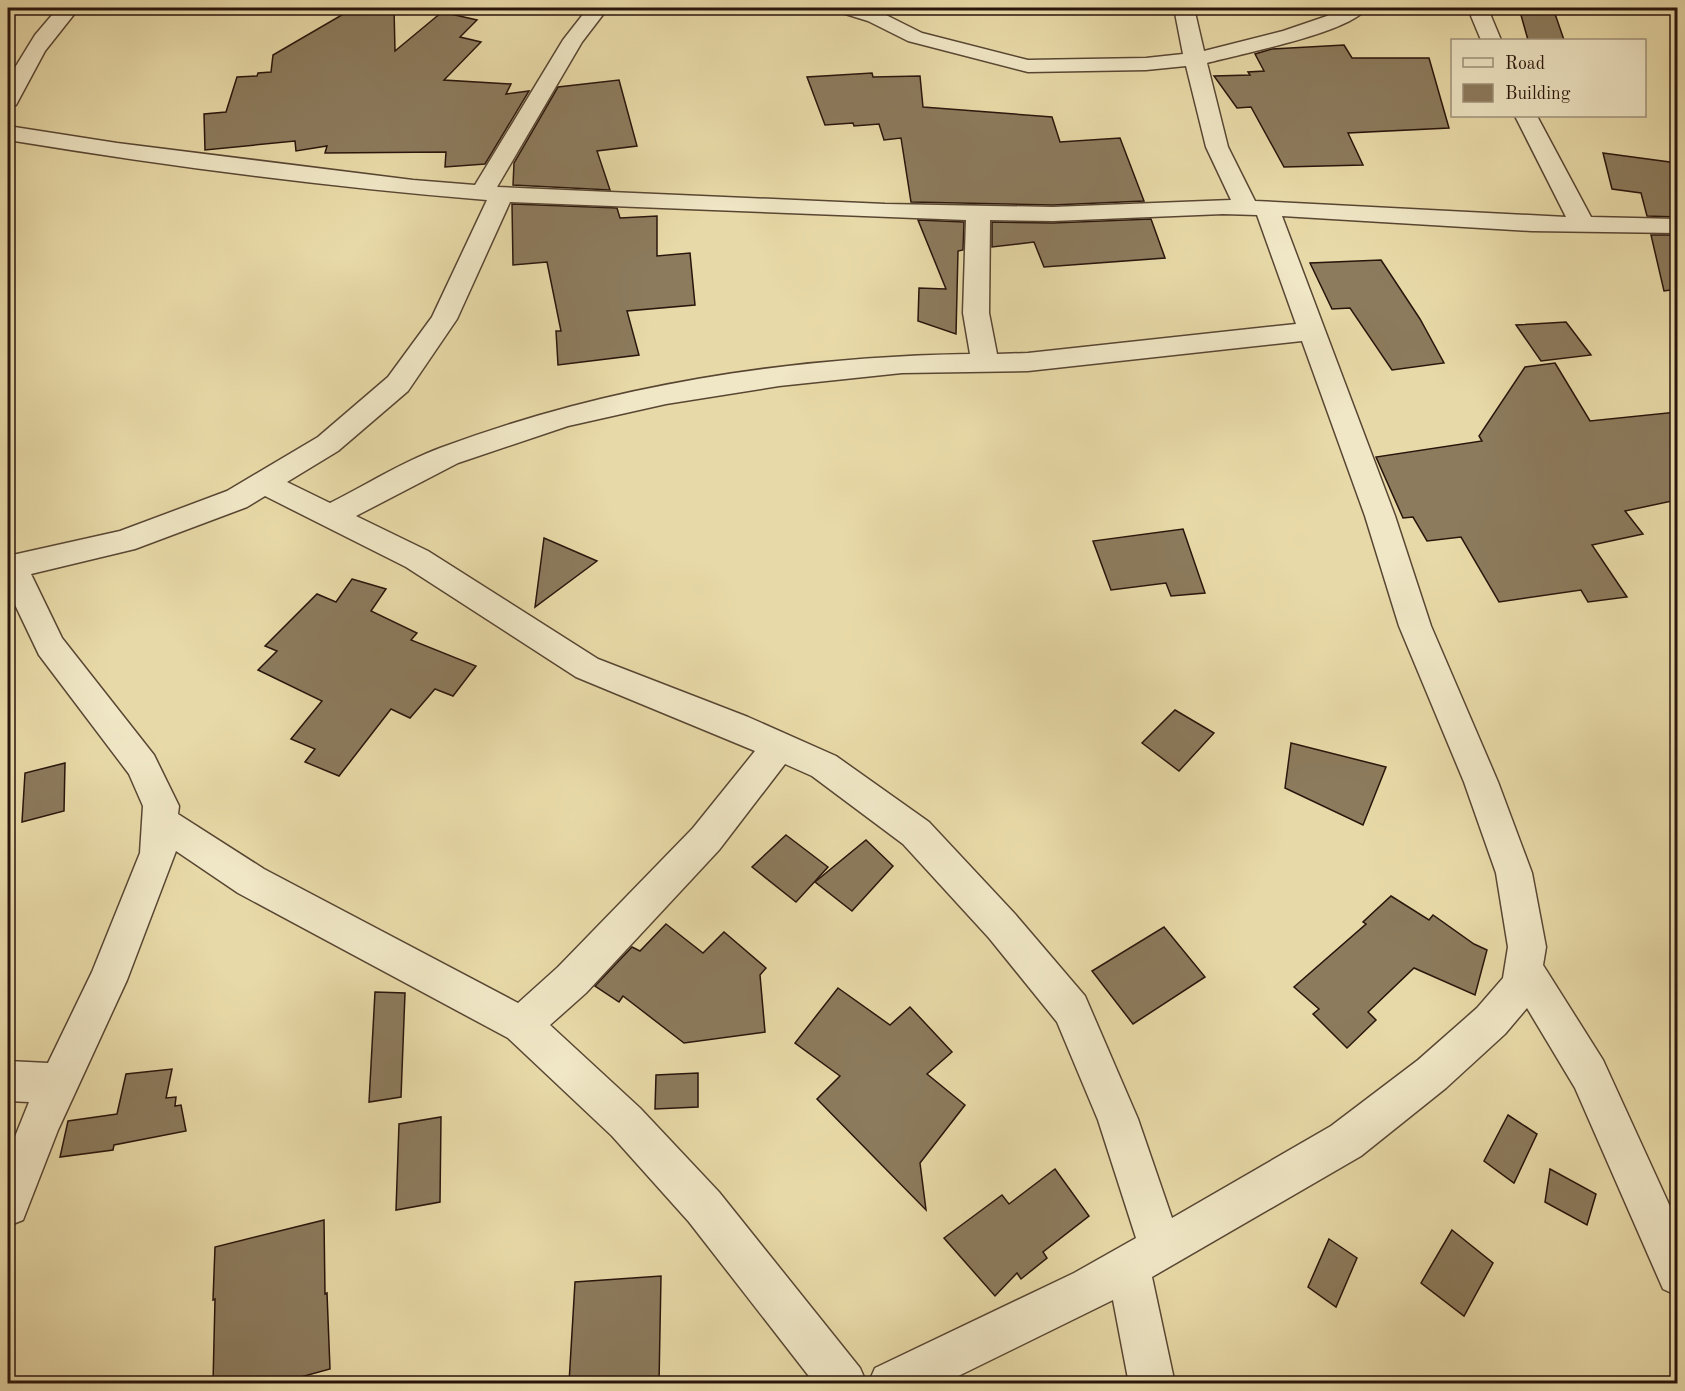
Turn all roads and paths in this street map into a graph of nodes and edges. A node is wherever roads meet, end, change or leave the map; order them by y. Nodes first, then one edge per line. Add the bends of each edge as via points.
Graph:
1 (69, 8) edge
2 (598, 8) edge
3 (846, 8) edge
4 (1184, 8) edge
5 (1356, 8) edge
6 (1484, 8) edge
7 (1491, 39) edge
8 (1196, 59) junction
9 (8, 100) edge
10 (1527, 117) edge
11 (8, 133) edge
12 (492, 193) junction
13 (1257, 208) junction
14 (978, 212) junction
15 (1582, 224) junction
16 (1677, 226) edge
17 (1311, 331) junction
18 (985, 363) junction
19 (264, 483) junction
20 (330, 516) junction
21 (10, 568) edge
22 (779, 746) junction
23 (160, 821) junction
24 (1524, 968) junction
25 (522, 1024) junction
26 (8, 1081) edge
27 (58, 1084) junction
28 (8, 1205) edge
29 (1145, 1257) junction
30 (1677, 1274) edge
31 (844, 1383) edge
32 (891, 1383) edge
33 (1152, 1383) edge

1 - 9 street via 27,64
2 - 12 street via 573,40
3 - 8 street via 876,17 915,37 1028,66
4 - 8 street
5 - 8 street via 1290,36
6 - 7 street via 1481,16
8 - 13 street via 1217,147
10 - 15 street
11 - 12 street via 413,187
12 - 14 street via 762,207
12 - 19 street via 444,319 398,384 328,444
13 - 14 street via 1053,214
13 - 15 street
13 - 17 street
14 - 18 street via 976,313
15 - 16 street
17 - 18 street via 1028,362
17 - 24 street via 1380,516 1415,626 1481,782 1514,873 1527,947
18 - 20 street via 902,363 778,377 564,417 448,456
19 - 20 street
19 - 21 street via 237,499 124,542
20 - 22 street via 417,559 587,668
21 - 23 street via 50,646 142,765 161,806
22 - 25 street via 706,839 572,980
22 - 29 street via 824,766 916,833 1002,926 1071,1009 1118,1119
23 - 25 street via 251,881
23 - 27 street via 158,853 108,980
24 - 29 street via 1521,986 1491,1021 1432,1074 1355,1134
24 - 30 street via 1589,1074
25 - 31 street via 626,1122 704,1207
26 - 27 street
27 - 28 street
29 - 32 street via 1090,1288
29 - 33 street

